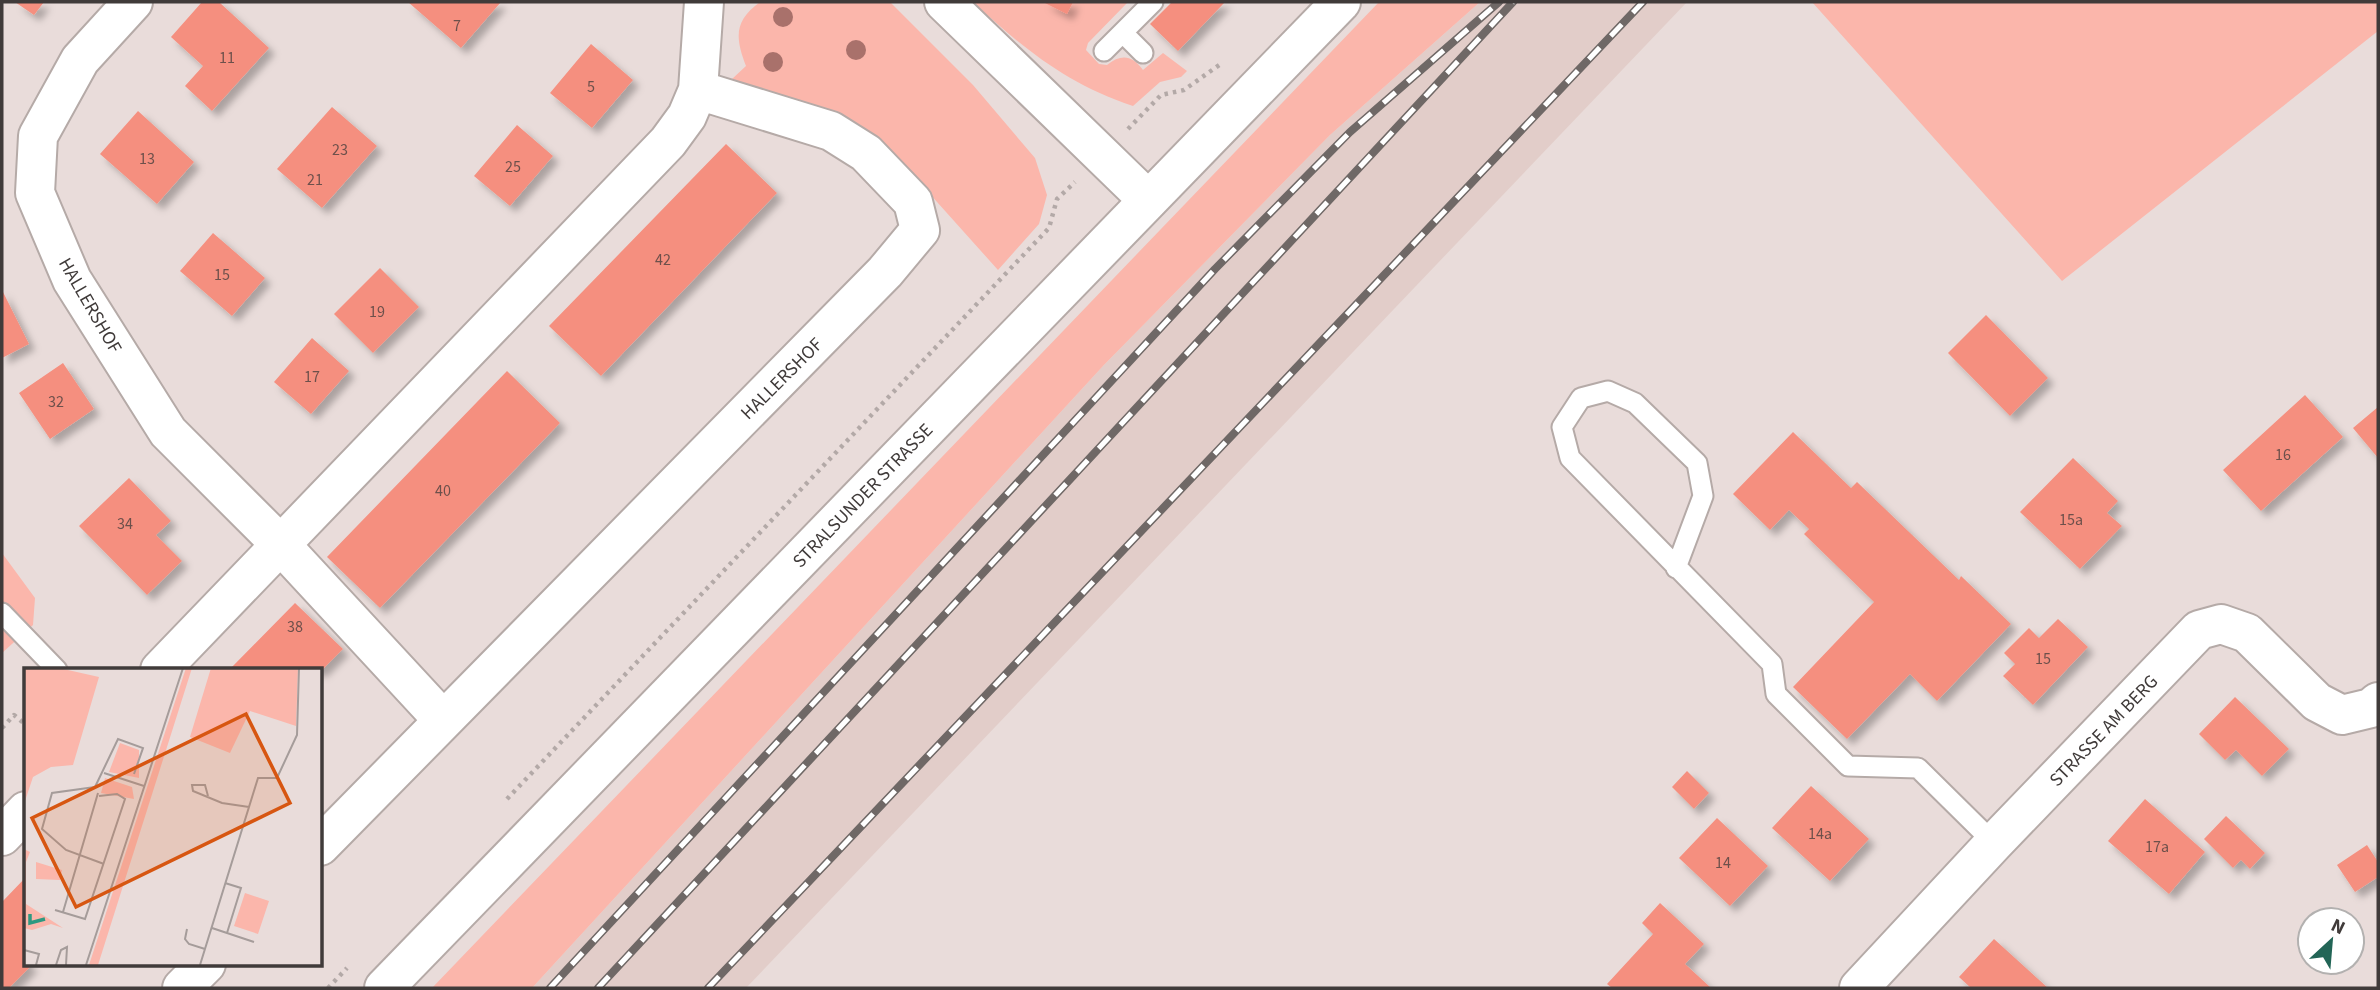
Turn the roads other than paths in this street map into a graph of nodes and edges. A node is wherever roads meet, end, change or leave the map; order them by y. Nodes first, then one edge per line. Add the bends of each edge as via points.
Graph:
1 (133, 2) edge
2 (704, 2) edge
3 (944, 2) edge
4 (1153, 2) edge
5 (1341, 2) edge
6 (1122, 33) junction
7 (1104, 51) dead end
8 (1143, 53) dead end
9 (698, 90) junction
10 (1148, 200) junction
11 (280, 544) junction
12 (1676, 568) junction
13 (2, 613) edge
14 (55, 668) edge
15 (162, 668) edge
16 (2378, 702) edge
17 (443, 720) junction
18 (24, 812) edge
19 (2, 836) edge
20 (1994, 843) junction
21 (322, 844) edge
22 (205, 965) edge
23 (182, 988) edge
24 (384, 988) edge
25 (1859, 988) edge

1 - 11 street, HALLERSHOF via 80,60 38,136 35,193 72,280 168,432
2 - 9 street
3 - 10 street
4 - 6 lane
5 - 10 street, STRALSUNDER STRASSE
6 - 7 lane
6 - 8 lane
9 - 11 street via 668,142
9 - 17 street, HALLERSHOF via 831,131 866,153 913,202 920,230 885,272
10 - 24 street, STRALSUNDER STRASSE
11 - 15 street
11 - 17 street, HALLERSHOF
12 - 12 lane via 1570,458 1562,426 1581,398 1608,391 1635,403 1697,463 1703,496
12 - 20 lane via 1772,664 1776,694 1848,766 1918,768
13 - 14 lane
16 - 20 street, STRASSE AM BERG via 2342,715 2317,702 2248,633 2221,624 2199,630
17 - 21 street, HALLERSHOF
18 - 19 street
20 - 25 street, STRASSE AM BERG
22 - 23 street

